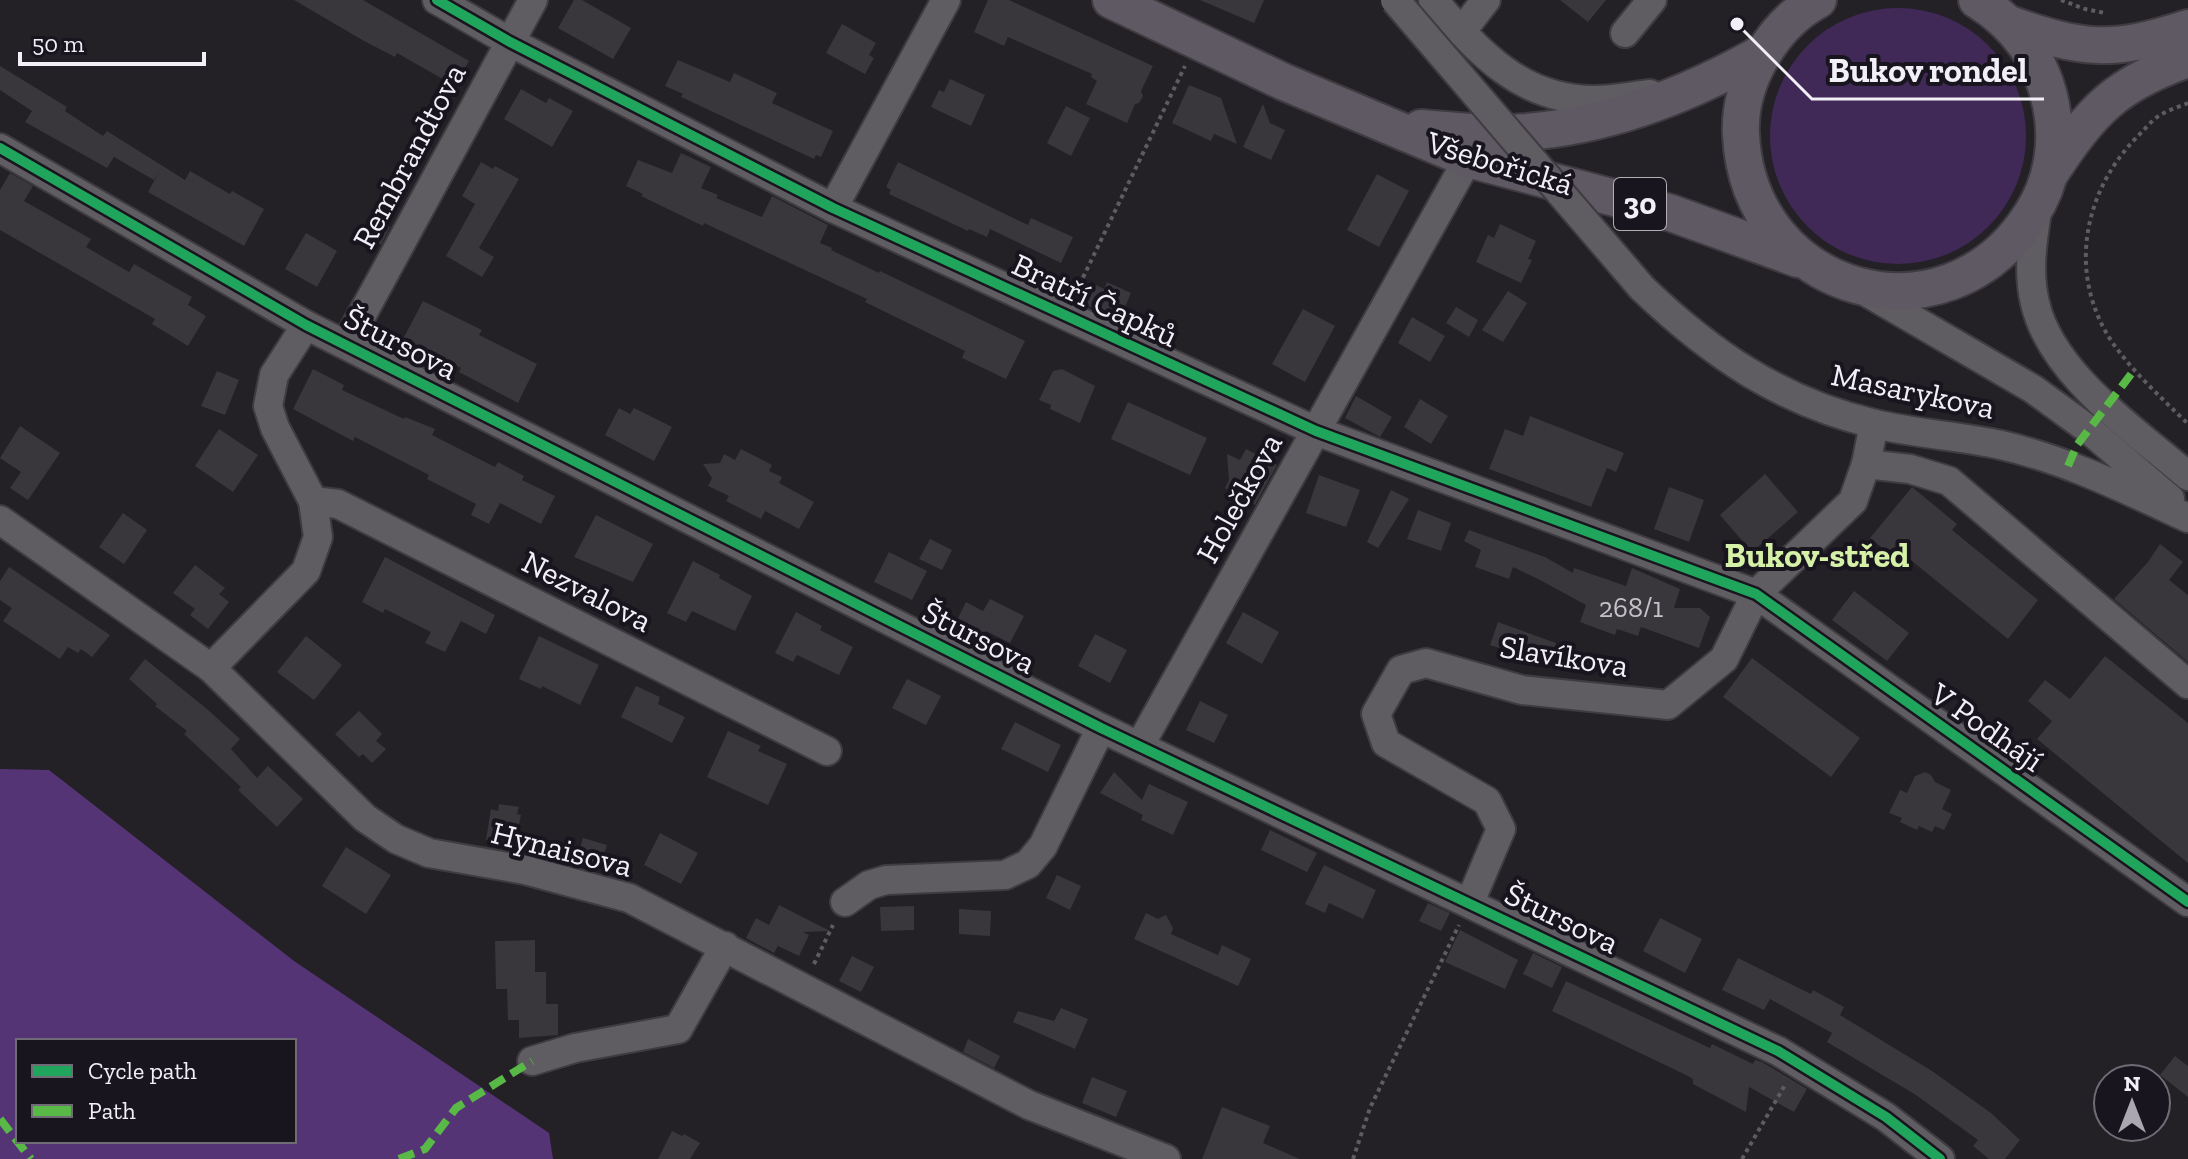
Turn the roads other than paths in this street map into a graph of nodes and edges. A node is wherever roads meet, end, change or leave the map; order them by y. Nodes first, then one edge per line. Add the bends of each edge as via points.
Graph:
1 (437, 0) edge
2 (533, 0) edge
3 (946, 0) edge
4 (1111, 0) edge
5 (1395, 0) edge
6 (1433, 0) edge
7 (1486, 0) edge
8 (1652, 0) edge
9 (1818, 0) edge
10 (1977, 0) edge
11 (2009, 24) junction
12 (2188, 28) edge
13 (1461, 32) junction
14 (1625, 33) dead end
15 (510, 42) junction
16 (1764, 52) junction
17 (2188, 59) edge
18 (1690, 91) junction
19 (1374, 122) junction
20 (0, 148) edge
21 (1468, 159) junction
22 (2044, 189) junction
23 (833, 208) junction
24 (1807, 263) junction
25 (1853, 285) junction
26 (306, 325) junction
27 (346, 344) junction
28 (1874, 424) junction
29 (1316, 431) junction
30 (1866, 464) junction
31 (2188, 476) edge
32 (313, 501) junction
33 (2188, 516) edge
34 (0, 520) edge
35 (1756, 594) junction
36 (211, 668) junction
37 (2188, 684) edge
38 (1101, 728) junction
39 (1140, 745) junction
40 (827, 751) dead end
41 (845, 902) road end
42 (1470, 902) junction
43 (2188, 902) edge
44 (725, 946) junction
45 (532, 1061) dead end
46 (1166, 1159) edge
47 (1940, 1159) edge

1 - 15 street, Bratří Čapků
2 - 15 street, Rembrandtova
3 - 23 street
4 - 19 main road, Všebořická / 30
5 - 28 street, Masarykova, bridge via 1677,322 1747,374 1827,410
6 - 13 street
7 - 13 street
8 - 14 street
9 - 16 main road, 30
10 - 11 main road, 30
11 - 12 main road, 30 via 2104,47
11 - 22 main road, 30 via 2033,55 2054,118
13 - 18 street via 1500,69 1528,86 1564,97 1595,100
15 - 23 street, Bratří Čapků
15 - 27 street, Rembrandtova
16 - 18 main road, Všebořická / 30
16 - 24 main road, 30 via 1744,102 1741,129 1747,179 1777,234
17 - 22 main road, 30 via 2139,78 2112,97 2089,118
18 - 19 main road, Všebořická / 30 via 1552,129 1503,133
19 - 21 main road, Všebořická / 30
20 - 26 street, Štursova
21 - 24 main road, Všebořická / 30 via 1671,213
21 - 29 street, Holečkova
22 - 25 main road, 30 via 2020,233 1963,277 1908,291
22 - 31 street via 2031,272 2043,330 2081,381
23 - 29 street, Bratří Čapků
24 - 25 main road, 30
25 - 33 street, Masarykova via 2033,389
26 - 27 street, Štursova
26 - 32 street via 274,375 268,406
27 - 38 street, Štursova
28 - 30 street, Slavíkova
28 - 33 street, Masarykova via 2036,455
29 - 35 street, Bratří Čapků
29 - 39 street, Holečkova
30 - 35 street, Slavíkova via 1853,501
30 - 37 street via 1949,481
32 - 36 street via 318,537 306,571
32 - 40 street, Nezvalova via 338,504
34 - 36 street, Hynaisova
35 - 42 street, Slavíkova via 1724,659 1668,705 1522,690 1426,663 1401,670 1376,714 1386,743 1487,801 1501,829
35 - 43 street, V Podhájí
36 - 44 street, Hynaisova via 365,818 396,839 429,853 525,870 629,898
38 - 39 street, Štursova
38 - 41 street via 1043,846 1028,864 1005,875 886,880
39 - 42 street, Štursova
42 - 47 street, Štursova via 1778,1051 1886,1117
44 - 45 street via 678,1029
44 - 46 street, Hynaisova via 1029,1105

